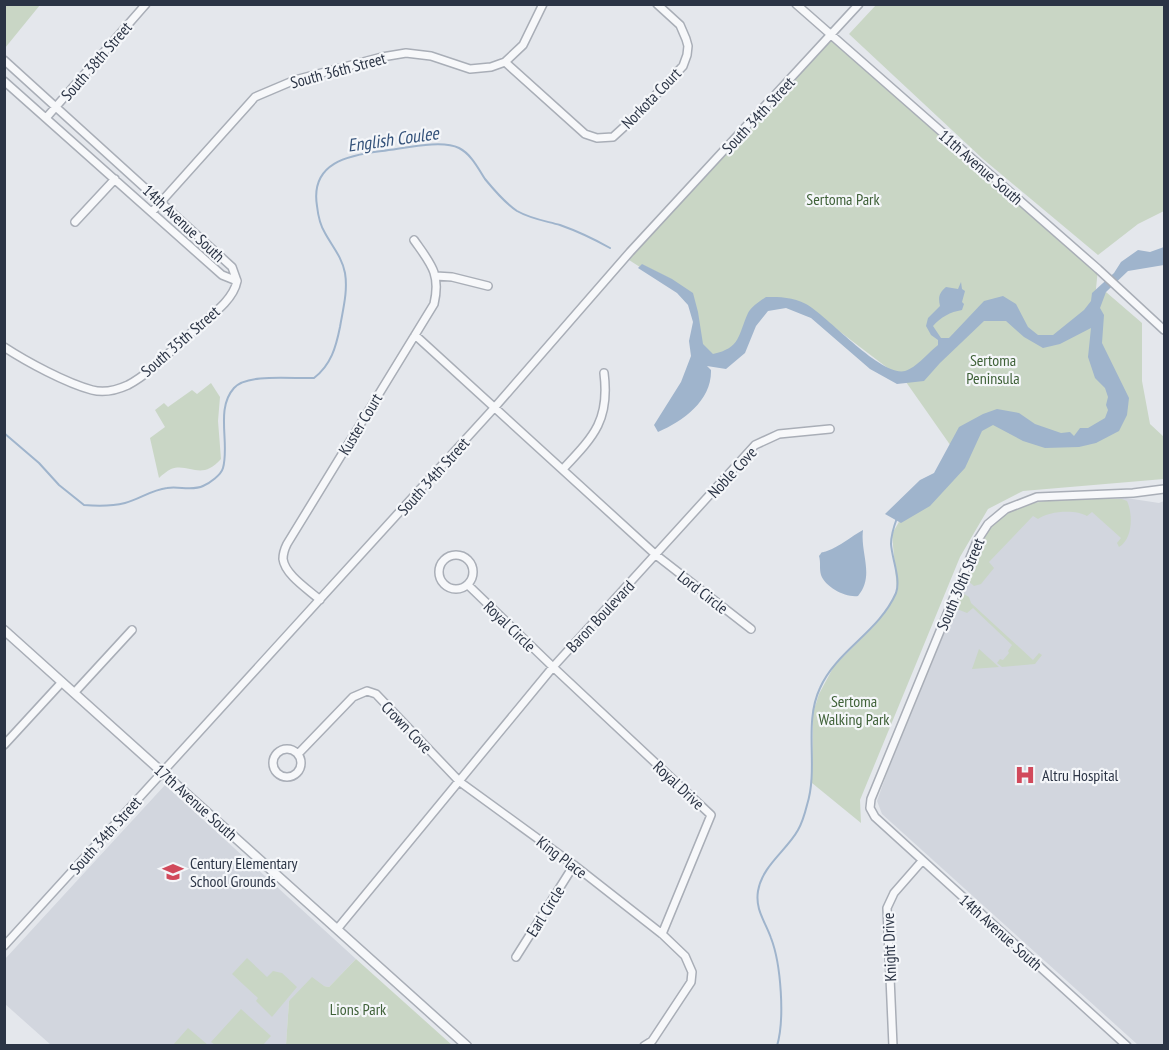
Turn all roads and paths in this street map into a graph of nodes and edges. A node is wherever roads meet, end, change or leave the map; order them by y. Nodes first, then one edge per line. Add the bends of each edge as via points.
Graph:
1 (146, 4) edge
2 (543, 4) edge
3 (657, 4) edge
4 (796, 4) edge
5 (859, 4) edge
6 (830, 35) junction
7 (4, 60) edge
8 (505, 62) junction
9 (4, 81) edge
10 (56, 107) junction
11 (46, 118) junction
12 (115, 179) junction
13 (161, 201) junction
14 (152, 212) junction
15 (75, 222) dead end
16 (414, 240) dead end
17 (436, 276) junction
18 (237, 281) junction
19 (488, 286) dead end
20 (1164, 330) edge
21 (415, 335) junction
22 (4, 347) edge
23 (604, 373) dead end
24 (495, 407) junction
25 (830, 429) dead end
26 (563, 469) junction
27 (1164, 489) edge
28 (656, 555) junction
29 (468, 585) junction
30 (320, 600) junction
31 (751, 629) dead end
32 (4, 630) edge
33 (132, 630) dead end
34 (553, 667) junction
35 (62, 682) junction
36 (74, 693) junction
37 (4, 745) edge
38 (298, 754) junction
39 (163, 772) junction
40 (460, 782) junction
41 (875, 818) joint
42 (922, 861) junction
43 (574, 865) junction
44 (338, 928) junction
45 (662, 934) junction
46 (4, 946) edge
47 (516, 957) dead end
48 (467, 1046) edge
49 (644, 1046) edge
50 (893, 1046) edge
51 (1127, 1046) edge

1 - 10 street, South 38th Street
2 - 8 street via 524,45
3 - 8 street, Norkota Court via 680,25 688,46 687,55 683,66 613,137 585,134
4 - 6 street, 11th Avenue South
5 - 6 street, South 34th Street
6 - 20 street, 11th Avenue South
6 - 24 street, South 34th Street via 625,258
7 - 10 street, 14th Avenue South
8 - 13 street, South 36th Street via 470,69 431,56 406,53 274,88 255,97
9 - 11 street, 14th Avenue South
10 - 11 street, South 38th Street
10 - 13 street, 14th Avenue South
11 - 12 street, 14th Avenue South
12 - 14 street, 14th Avenue South
12 - 15 street
13 - 14 street, South 36th Street
13 - 18 street, 14th Avenue South via 232,267
14 - 18 street, 14th Avenue South via 222,275
16 - 17 street
17 - 19 street
17 - 21 street, Kuster Court via 434,304
18 - 22 street, South 35th Street via 229,298 215,311 146,371 114,390 94,391 76,384
21 - 24 street
21 - 30 street, Kuster Court via 287,544 283,559 286,567
23 - 26 street via 606,393 601,420
24 - 26 street
24 - 30 street, South 34th Street
25 - 28 street, Noble Cove via 778,434 754,446
26 - 28 street
27 - 41 street, South 30th Street via 1037,497 1006,509 988,524 977,541 871,799
28 - 31 street, Lord Circle
28 - 34 street, Baron Boulevard
29 - 29 street via 473,574 471,563 456,555 446,559 440,574 444,583 459,589
29 - 34 street, Royal Circle
30 - 39 street, South 34th Street
32 - 35 street, 17th Avenue South
33 - 36 street
34 - 40 street, Baron Boulevard
34 - 45 street, Royal Drive via 711,815
35 - 36 street, 17th Avenue South
35 - 37 street
36 - 39 street, 17th Avenue South
38 - 38 street, Crown Cove via 288,749 278,752 273,765 277,773 285,778 298,773 302,765
38 - 40 street, Crown Cove via 353,698 368,691 376,694
39 - 44 street, 17th Avenue South
39 - 46 street, South 34th Street
40 - 43 street, King Place
40 - 44 street, Baron Boulevard
41 - 42 street, 14th Avenue South
42 - 50 street, Knight Drive via 894,893 887,908
42 - 51 street, 14th Avenue South
43 - 45 street, King Place
43 - 47 street, Earl Circle
44 - 48 street, 17th Avenue South
45 - 49 street, King Place via 685,956 692,982 652,1041

